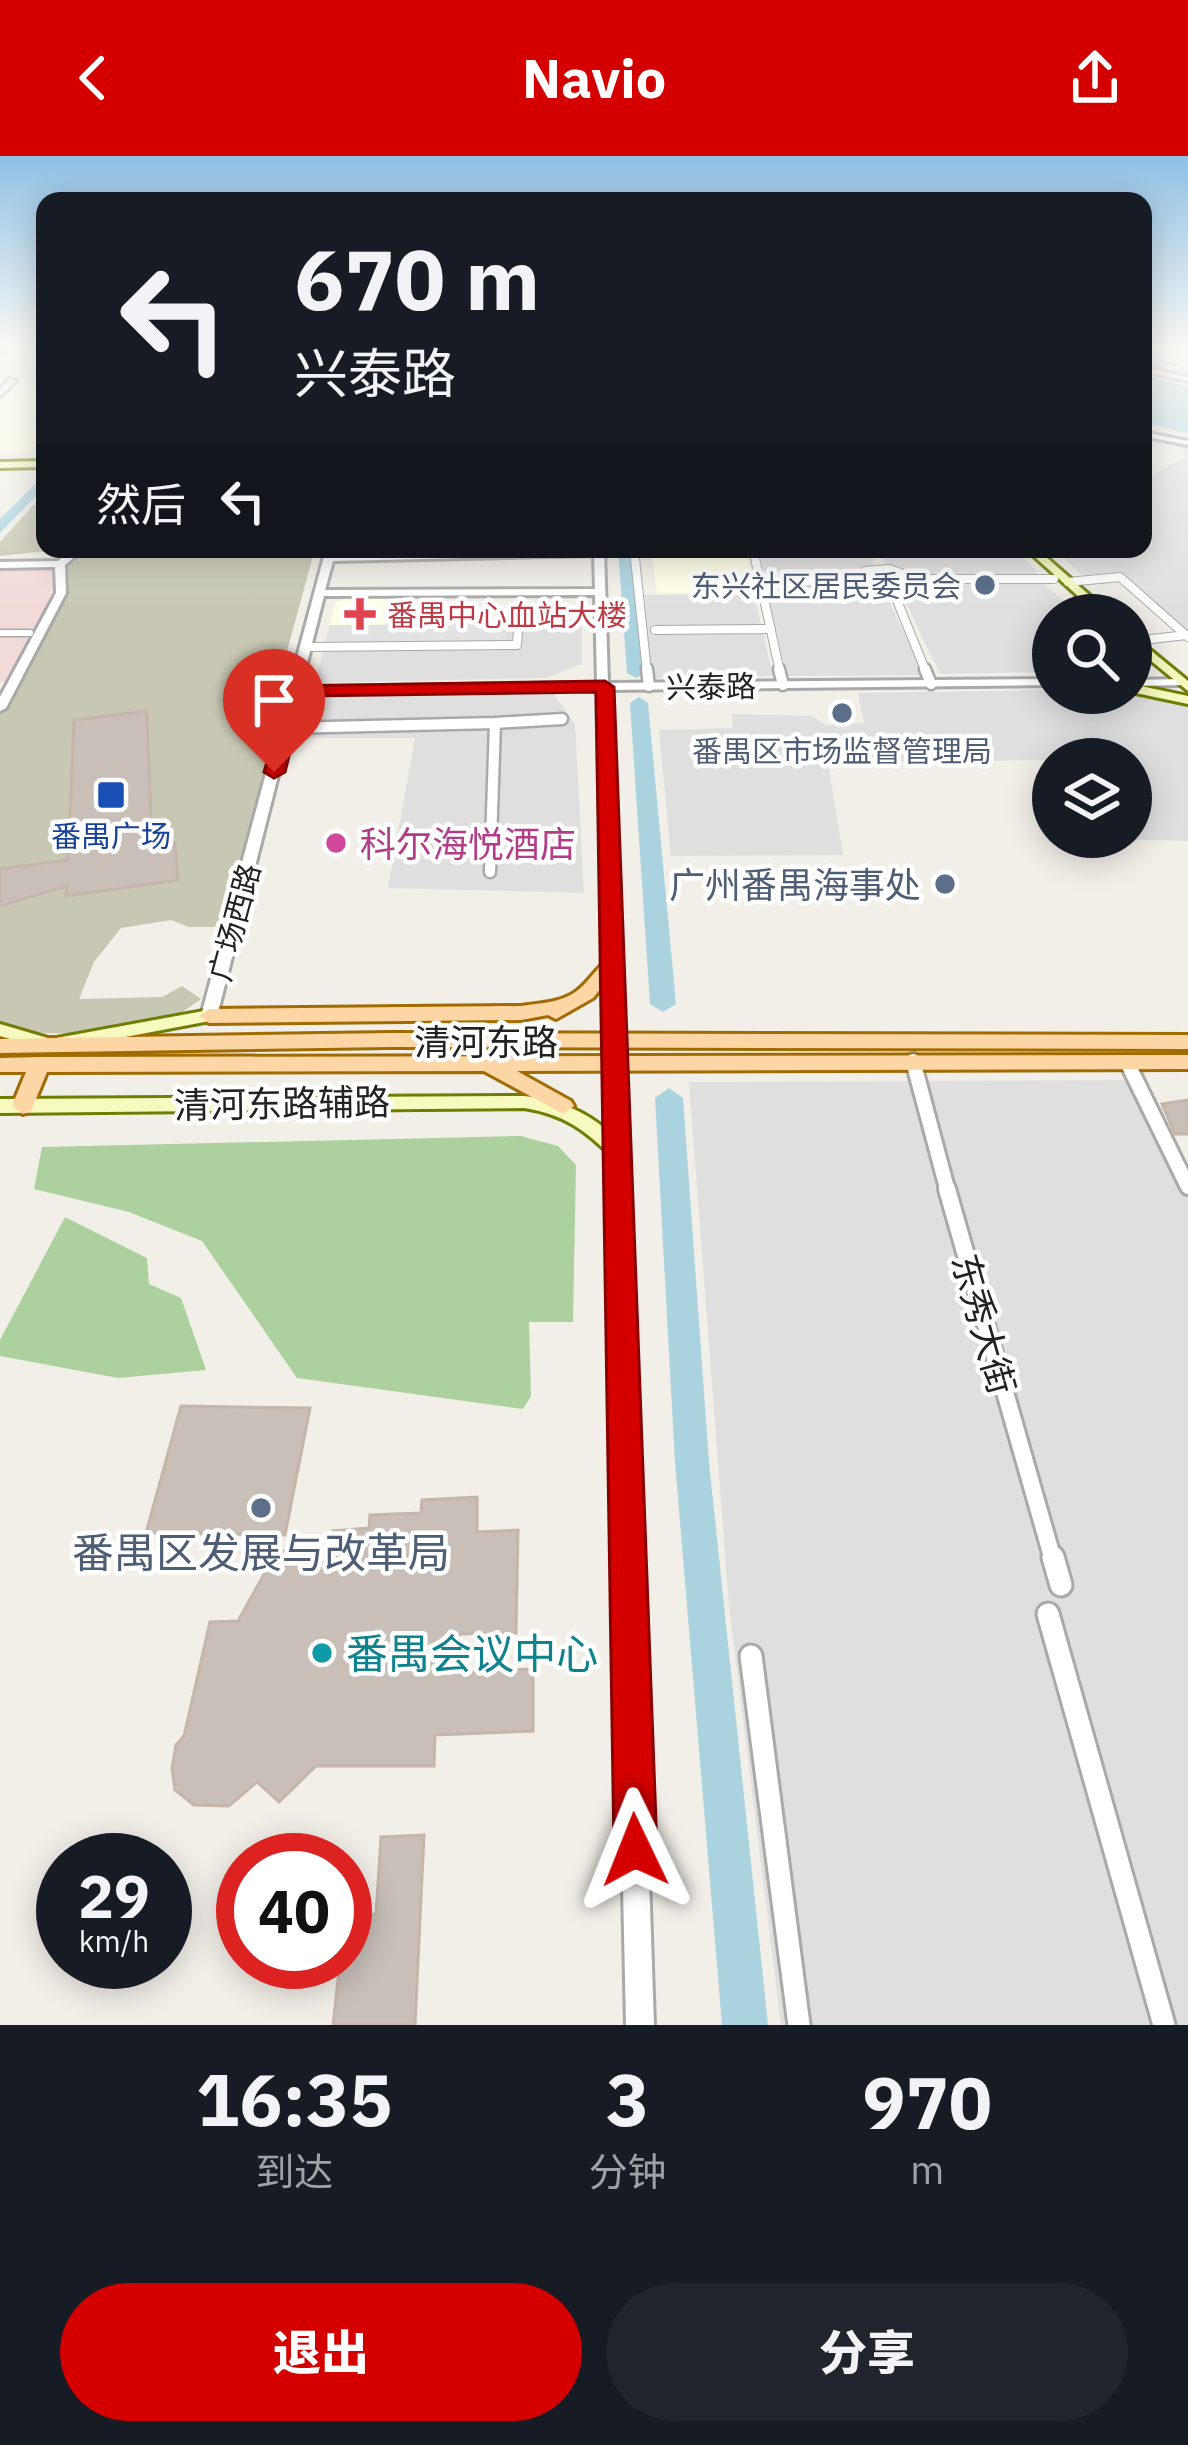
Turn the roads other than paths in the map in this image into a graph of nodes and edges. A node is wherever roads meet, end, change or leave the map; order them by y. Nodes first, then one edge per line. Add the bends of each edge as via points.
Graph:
1 (1152, 436) edge
2 (1188, 443) edge
3 (36, 461) edge
4 (0, 462) edge
5 (68, 558) edge
6 (329, 558) edge
7 (599, 558) edge
8 (635, 558) edge
9 (754, 558) edge
10 (1032, 558) edge
11 (1041, 558) edge
12 (60, 564) junction
13 (0, 565) edge
14 (913, 579) junction
15 (1054, 579) junction
16 (856, 581) junction
17 (760, 582) junction
18 (1068, 582) junction
19 (601, 592) junction
20 (894, 592) junction
21 (320, 593) junction
22 (1071, 594) edge
23 (1082, 594) edge
24 (518, 629) dead end
25 (770, 629) junction
26 (656, 630) dead end
27 (0, 633) edge
28 (30, 633) dead end
29 (1187, 636) edge
30 (1152, 640) edge
31 (307, 647) junction
32 (1152, 659) edge
33 (1152, 664) edge
34 (1032, 682) edge
35 (932, 683) junction
36 (1181, 684) edge
37 (783, 685) junction
38 (649, 686) junction
39 (605, 687) junction
40 (296, 690) junction
41 (1152, 690) edge
42 (1188, 699) edge
43 (2, 700) edge
44 (562, 718) dead end
45 (495, 723) junction
46 (286, 728) junction
47 (490, 872) dead end
48 (613, 963) junction
49 (567, 1005) junction
50 (393, 1014) junction
51 (209, 1016) junction
52 (0, 1030) edge
53 (391, 1040) junction
54 (510, 1041) junction
55 (1188, 1042) edge
56 (0, 1046) edge
57 (725, 1051) junction
58 (617, 1052) junction
59 (46, 1054) junction
60 (484, 1061) junction
61 (913, 1061) junction
62 (1127, 1062) junction
63 (1188, 1062) edge
64 (0, 1064) edge
65 (0, 1106) edge
66 (23, 1106) junction
67 (563, 1106) junction
68 (620, 1154) junction
69 (1188, 1186) edge
70 (1061, 1585) dead end
71 (1048, 1614) dead end
72 (751, 1656) dead end
73 (640, 2025) edge
74 (799, 2025) edge
75 (1165, 2025) edge

1 - 2 street
3 - 4 main road
5 - 12 street
6 - 21 street, 广场西路
7 - 19 street
8 - 38 street
9 - 17 street
10 - 15 main road
11 - 18 main road
12 - 13 street
12 - 43 street via 61,593
14 - 15 street
14 - 16 street via 879,563
14 - 20 street
15 - 22 main road
16 - 17 street
16 - 20 street
17 - 25 street
18 - 23 main road
18 - 29 street via 1120,577
19 - 21 street
19 - 39 street
20 - 35 street
21 - 31 street, 广场西路
24 - 31 street via 518,645
25 - 26 street
25 - 37 street
27 - 28 street
29 - 30 street
31 - 40 street, 广场西路
32 - 36 main road
33 - 36 main road
34 - 35 street, 兴泰路
35 - 37 street, 兴泰路
36 - 42 main road
37 - 38 street, 兴泰路
38 - 39 street, 兴泰路
39 - 40 street, 兴泰路
39 - 48 street
40 - 46 street, 广场西路
41 - 42 main road
44 - 45 street
45 - 46 street
45 - 47 street
46 - 51 street, 广场西路
48 - 49 main road
48 - 58 street
49 - 50 main road
49 - 54 main road
50 - 51 main road
50 - 53 main road
51 - 59 main road
52 - 59 main road
53 - 54 main road, 清河东路
53 - 59 main road, 清河东路
54 - 58 main road, 清河东路
55 - 57 main road, 清河东路
56 - 59 main road, 清河东路
57 - 58 main road, 清河东路
57 - 61 main road, 清河东路
58 - 60 main road, 清河东路
58 - 68 street
59 - 60 main road, 清河东路
59 - 64 main road, 清河东路
59 - 66 main road
60 - 67 main road
61 - 62 main road, 清河东路
61 - 70 street, 东秀大街
62 - 63 main road, 清河东路
62 - 69 street
65 - 66 main road, 清河东路辅路
66 - 67 main road, 清河东路辅路
67 - 68 main road
68 - 73 street
71 - 75 street
72 - 74 street

